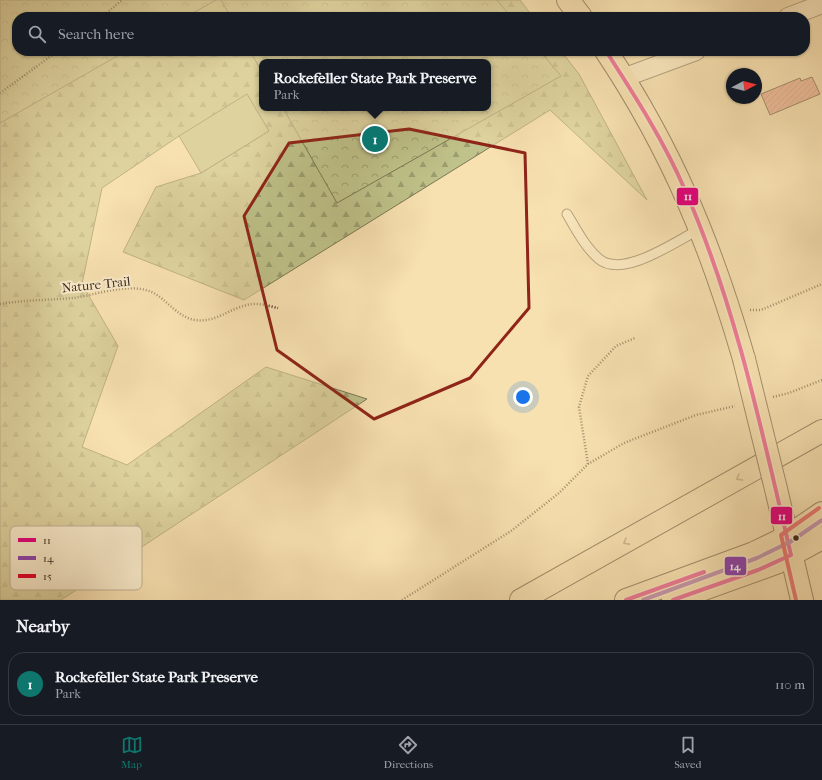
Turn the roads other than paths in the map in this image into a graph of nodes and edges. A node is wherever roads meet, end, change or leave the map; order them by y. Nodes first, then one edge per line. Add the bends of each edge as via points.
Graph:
1 (568, 0) edge
2 (822, 4) edge
3 (577, 12) edge
4 (801, 12) edge
5 (609, 56) edge
6 (682, 56) edge
7 (623, 78) junction
8 (567, 214) dead end
9 (701, 229) junction
10 (822, 431) edge
11 (822, 513) edge
12 (822, 538) edge
13 (789, 546) junction
14 (801, 595) edge
15 (521, 600) edge
16 (626, 600) edge
17 (672, 600) edge

1 - 3 main road
2 - 4 street
5 - 7 main road
6 - 7 street
7 - 9 main road via 675,170
8 - 9 lane via 592,252 600,260 612,264 635,263
9 - 13 main road, bridge via 744,359
10 -> 15 main road
11 - 13 main road
12 - 13 main road
13 - 14 main road
13 - 16 main road via 737,560
13 - 17 main road via 758,570

